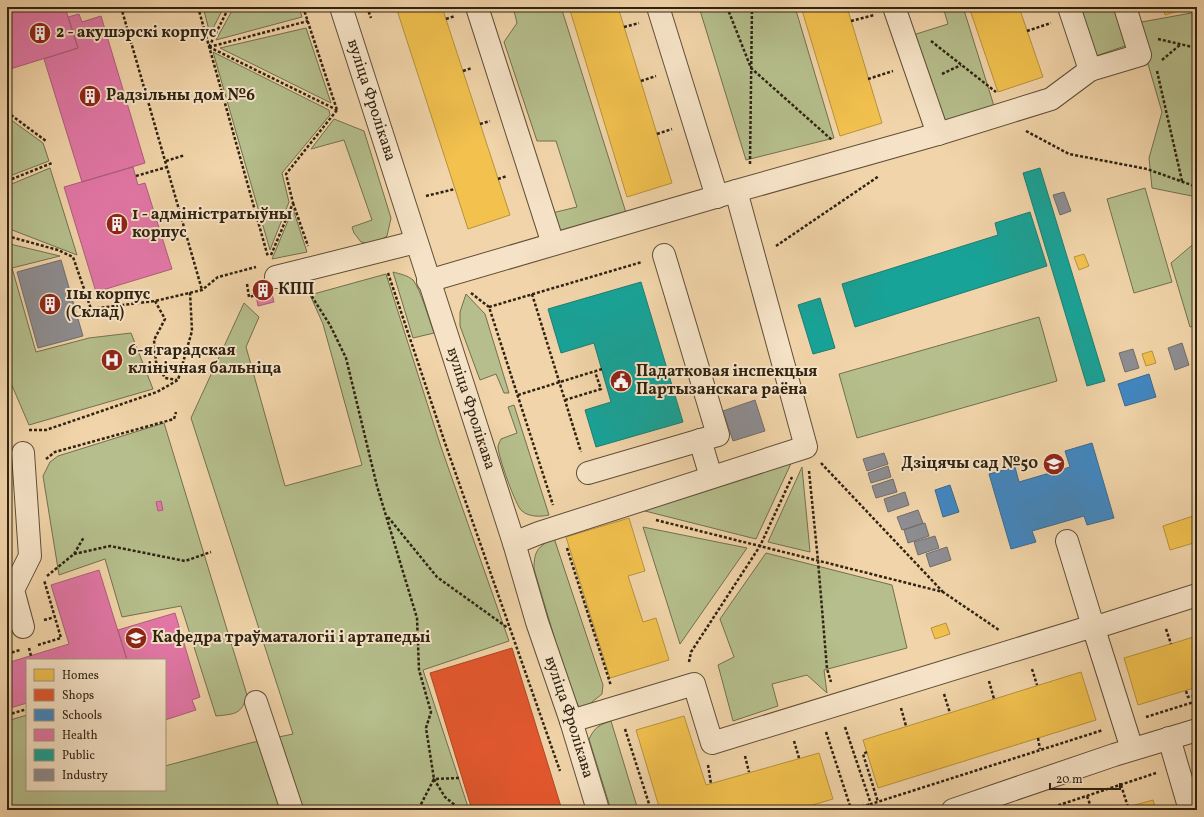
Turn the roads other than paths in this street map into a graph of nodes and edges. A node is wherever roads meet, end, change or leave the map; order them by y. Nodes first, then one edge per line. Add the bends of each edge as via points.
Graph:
1 (341, 7) edge
2 (477, 7) edge
3 (1068, 7) edge
4 (1125, 7) edge
5 (885, 10) edge
6 (652, 14) edge
7 (1090, 70) junction
8 (938, 134) junction
9 (734, 192) junction
10 (416, 242) junction
11 (553, 244) junction
12 (664, 255) road end
13 (268, 271) road end
14 (428, 281) junction
15 (700, 440) junction
16 (23, 453) dead end
17 (588, 473) road end
18 (711, 477) junction
19 (1067, 541) dead end
20 (514, 543) junction
21 (1197, 595) edge
22 (22, 626) dead end
23 (1094, 626) junction
24 (256, 702) dead end
25 (572, 721) junction
26 (1197, 730) edge
27 (1169, 738) junction
28 (1132, 749) junction
29 (292, 810) edge
30 (598, 810) edge
31 (953, 810) edge
32 (1190, 810) edge

1 - 10 street, вуліца Фролікава
2 - 11 street
3 - 7 street
4 - 7 street via 1140,55
5 - 8 street
6 - 9 street
7 - 8 street via 1052,99
8 - 9 street
9 - 11 street
9 - 18 street via 806,447
10 - 13 street
10 - 14 street, вуліца Фролікава
11 - 14 street
12 - 15 street via 718,435
14 - 20 street, вуліца Фролікава
15 - 17 street
15 - 18 street
16 - 22 street via 30,556 13,590
18 - 20 street via 539,532
19 - 23 street
20 - 25 street, вуліца Фролікава via 537,622
21 - 23 street
23 - 25 street via 712,743 694,684
23 - 28 street
24 - 29 street
25 - 30 street, вуліца Фролікава
26 - 27 street
27 - 28 street
27 - 32 street
28 - 31 street

